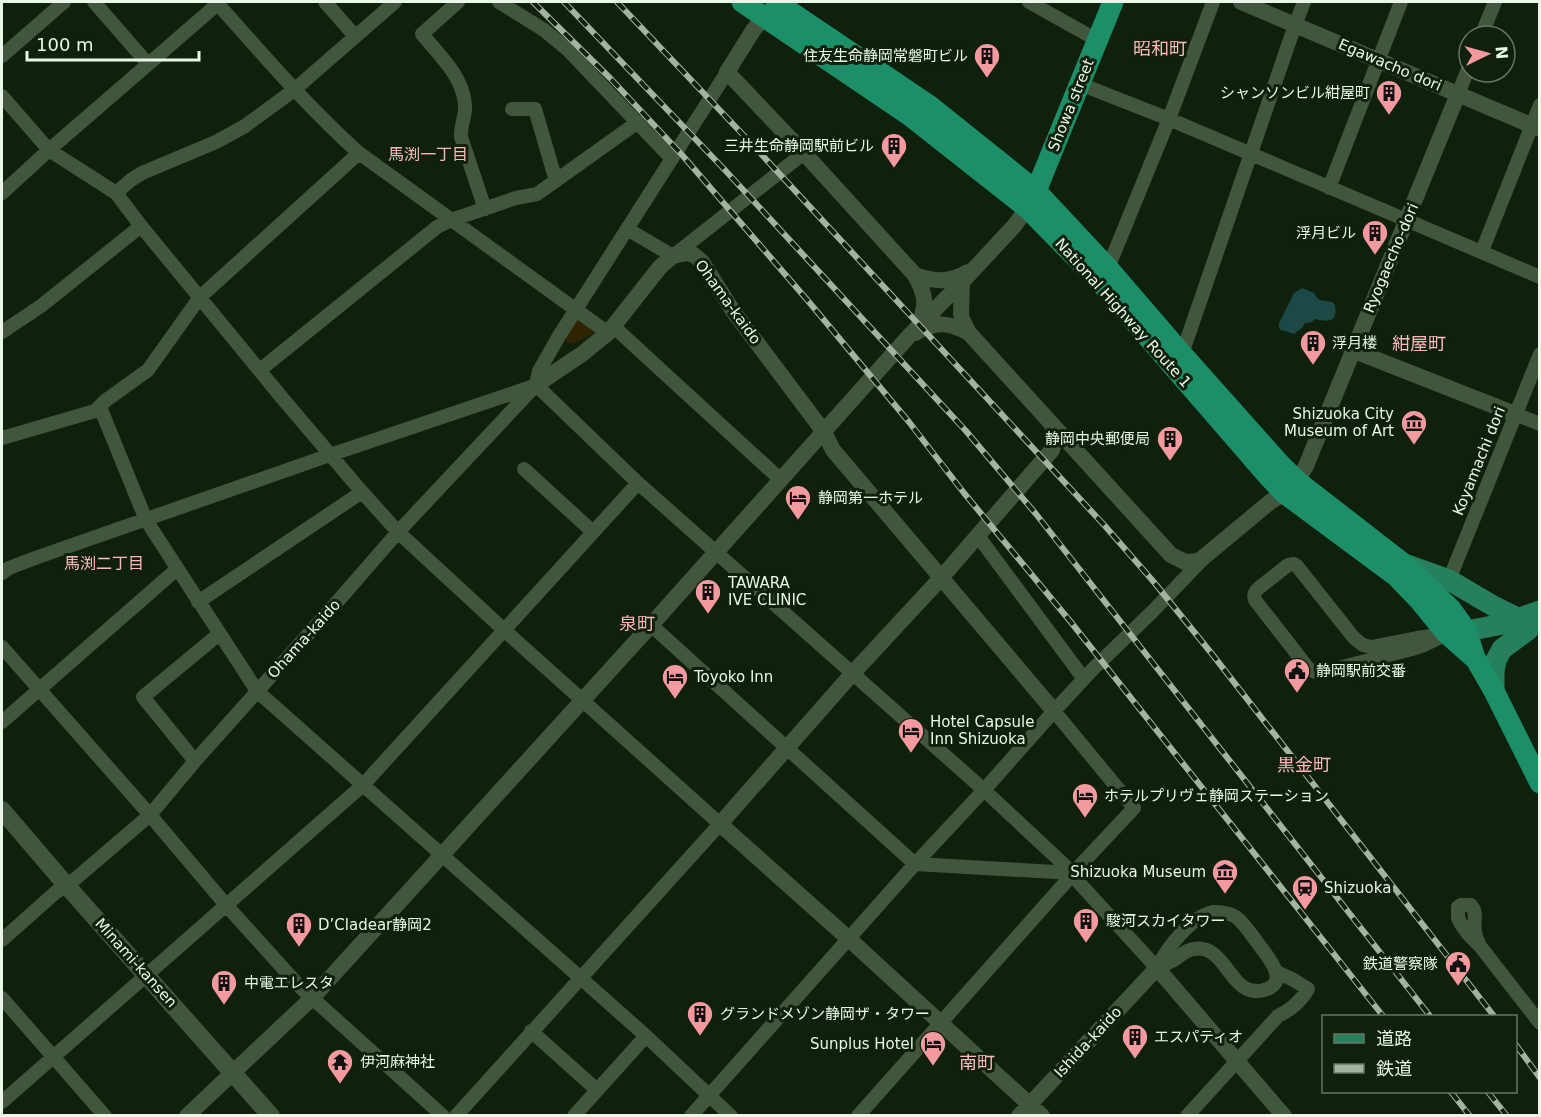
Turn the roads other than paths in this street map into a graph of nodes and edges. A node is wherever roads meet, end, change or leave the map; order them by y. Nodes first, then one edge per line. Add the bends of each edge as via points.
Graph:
1 (64, 2) edge
2 (94, 2) edge
3 (218, 2) edge
4 (325, 2) edge
5 (395, 2) edge
6 (458, 2) edge
7 (499, 2) edge
8 (742, 2) edge
9 (1029, 2) edge
10 (1113, 2) edge
11 (1213, 2) edge
12 (1241, 2) edge
13 (1304, 2) edge
14 (1401, 2) edge
15 (1495, 2) edge
16 (774, 6) edge
17 (1486, 24) edge
18 (1294, 25) junction
19 (355, 36) junction
20 (1097, 40) junction
21 (2, 56) edge
22 (1378, 61) junction
23 (148, 64) junction
24 (727, 72) junction
25 (1080, 84) junction
26 (1462, 84) edge
27 (294, 90) junction
28 (1458, 94) junction
29 (2, 96) edge
30 (1539, 105) edge
31 (512, 109) dead end
32 (1169, 119) junction
33 (638, 122) junction
34 (1535, 127) edge
35 (49, 150) junction
36 (359, 153) junction
37 (804, 153) junction
38 (1251, 154) junction
39 (672, 159) junction
40 (556, 181) junction
41 (1329, 188) junction
42 (2, 193) edge
43 (116, 193) junction
44 (1032, 199) junction
45 (485, 208) junction
46 (451, 220) junction
47 (1407, 221) junction
48 (141, 226) junction
49 (627, 229) junction
50 (1482, 251) junction
51 (673, 256) junction
52 (975, 267) junction
53 (1108, 268) junction
54 (915, 275) junction
55 (1539, 277) edge
56 (962, 282) junction
57 (200, 297) junction
58 (576, 309) junction
59 (611, 330) junction
60 (914, 331) junction
61 (2, 332) edge
62 (969, 333) junction
63 (1352, 350) junction
64 (1182, 354) junction
65 (1539, 354) edge
66 (260, 370) junction
67 (536, 385) junction
68 (100, 407) junction
69 (1515, 414) junction
70 (1051, 423) junction
71 (1539, 424) edge
72 (824, 432) junction
73 (2, 438) edge
74 (1052, 450) junction
75 (1077, 451) junction
76 (330, 455) junction
77 (524, 469) dead end
78 (781, 480) junction
79 (638, 483) junction
80 (1291, 487) junction
81 (362, 492) junction
82 (146, 520) junction
83 (398, 532) junction
84 (593, 532) junction
85 (978, 536) junction
86 (717, 552) junction
87 (1202, 560) junction
88 (1404, 564) junction
89 (177, 569) junction
90 (2, 573) edge
91 (941, 578) junction
92 (1449, 580) junction
93 (198, 602) junction
94 (1539, 611) edge
95 (1529, 617) edge
96 (651, 625) junction
97 (503, 629) junction
98 (1456, 632) junction
99 (219, 634) junction
100 (1421, 641) junction
101 (2, 647) edge
102 (852, 674) junction
103 (1084, 679) junction
104 (39, 690) junction
105 (257, 691) junction
106 (1494, 691) junction
107 (582, 700) junction
108 (1054, 711) junction
109 (2, 722) edge
110 (787, 749) junction
111 (195, 761) junction
112 (1539, 783) edge
113 (363, 785) junction
114 (984, 790) junction
115 (2, 810) edge
116 (150, 815) junction
117 (720, 824) junction
118 (441, 855) junction
119 (915, 864) junction
120 (1073, 874) junction
121 (67, 886) junction
122 (226, 905) junction
123 (849, 939) junction
124 (2, 940) edge
125 (1480, 946) dead end
126 (1157, 968) junction
127 (1276, 972) junction
128 (146, 975) junction
129 (580, 977) junction
130 (2, 998) edge
131 (312, 998) junction
132 (941, 1022) junction
133 (1539, 1023) edge
134 (531, 1031) junction
135 (646, 1036) junction
136 (53, 1056) junction
137 (1238, 1061) junction
138 (233, 1072) junction
139 (597, 1090) junction
140 (709, 1096) junction
141 (2, 1102) edge
142 (1030, 1112) edge
143 (196, 1113) edge
144 (105, 1116) edge
145 (271, 1116) edge
146 (442, 1116) edge
147 (456, 1116) edge
148 (574, 1116) edge
149 (691, 1116) edge
150 (731, 1116) edge
151 (858, 1116) edge
152 (1187, 1116) edge
153 (1284, 1116) edge

1 - 21 street
2 - 23 street
3 - 23 street
3 - 27 street
4 - 19 street
5 - 19 street
6 - 45 street via 422,34 457,77 465,102 461,137
7 - 33 street via 567,49
8 - 16 highway, National Highway Route 1
9 - 20 street
10 - 20 highway, Showa street
11 - 32 street
12 - 18 street, Egawacho dori
13 - 18 street
14 - 22 street
15 - 17 street
16 - 24 street
16 - 44 highway, National Highway Route 1 via 909,115
18 - 22 street, Egawacho dori
18 - 38 street
19 - 27 street
20 - 25 highway, Showa street
22 - 28 street, Egawacho dori
22 - 41 street
23 - 35 street
24 - 37 street
24 - 39 street
25 - 32 street
25 - 44 highway, Showa street
26 - 28 street, Ryogaecho-dori
27 - 36 street
27 - 43 street via 230,136 142,173
28 - 34 street, Egawacho dori
28 - 47 street, Ryogaecho-dori
29 - 35 street
30 - 34 street
31 - 40 street via 536,109
32 - 38 street
32 - 53 street
33 - 39 street
33 - 40 street
34 - 50 street
35 - 42 street
35 - 43 street
36 - 46 street
36 - 57 street
37 - 51 street
37 - 54 street
38 - 41 street
38 - 64 street
39 - 49 street
40 - 45 street via 537,194
41 - 47 street
43 - 48 street
44 - 52 street via 1015,225
44 - 53 highway, National Highway Route 1
44 - 80 highway, National Highway Route 1 via 1259,466
45 - 46 street
46 - 58 street
46 - 66 street via 437,226
47 - 50 street
47 - 63 street, Ryogaecho-dori
48 - 57 street
48 - 61 street
49 - 51 street
49 - 58 street
50 - 55 street
51 - 59 street, Ohama-kaido
51 - 72 street, Ohama-kaido via 687,253 702,262 733,311
52 - 54 street via 947,281
52 - 56 street
53 - 64 highway, National Highway Route 1
54 - 60 street via 922,288 925,310
56 - 60 street
56 - 62 street via 961,314
57 - 66 street
57 - 68 street via 148,370
58 - 59 street
58 - 67 street via 540,370
59 - 67 street, Ohama-kaido
59 - 78 street
60 - 62 street via 948,324
60 - 72 street
62 - 70 street
63 - 69 street
63 - 80 street, Ryogaecho-dori via 1306,466
64 - 80 highway, National Highway Route 1 via 1279,463
65 - 69 street, Koyamachi dori
66 - 76 street
67 - 76 street, Ohama-kaido
67 - 79 street
67 - 83 street, Ohama-kaido
68 - 73 street
68 - 82 street
69 - 71 street
69 - 92 street, Koyamachi dori
70 - 74 street via 1056,436
70 - 75 street
72 - 78 street
72 - 91 street, Ohama-kaido via 833,450
74 - 75 street
74 - 85 street
75 - 87 street via 1172,555 1185,562
76 - 81 street
76 - 82 street, Ohama-kaido
77 - 84 street
78 - 86 street
79 - 84 street
79 - 86 street
80 - 87 street
80 - 88 highway, National Highway Route 1
80 - 98 highway, National Highway Route 1
81 - 83 street
81 - 93 street
82 - 89 street
82 - 90 street, Ohama-kaido
83 - 97 street
83 - 105 street, Ohama-kaido
84 - 97 street
85 - 91 street
85 - 103 street
86 - 96 street
86 - 102 street
87 - 103 street
88 - 92 main road
88 - 98 highway, National Highway Route 1 via 1450,609
89 - 93 street
89 - 104 street
91 - 102 street
91 - 108 street, Ohama-kaido
92 - 95 main road via 1496,607
93 - 99 street
94 - 95 main road
95 - 98 main road
95 - 106 main road via 1528,630 1502,649 1496,660
96 - 107 street
96 - 110 street
97 - 107 street
97 - 113 street
98 - 100 street
98 - 106 highway, National Highway Route 1
99 - 105 street
99 - 111 street via 143,697
100 - 100 street via 1315,672 1308,669 1255,600 1255,591 1294,564 1363,645
101 - 104 street
102 - 110 street
102 - 114 street
103 - 108 street
104 - 109 street
104 - 116 street
105 - 111 street, Ohama-kaido
105 - 113 street
106 - 112 highway, National Highway Route 1
107 - 117 street
107 - 118 street
108 - 114 street
108 - 120 street via 1134,808
110 - 117 street
110 - 119 street
111 - 116 street, Ohama-kaido
113 - 118 street
113 - 122 street
114 - 119 street
114 - 120 street
115 - 121 main road, Minami-kansen
116 - 121 street, Ohama-kaido
116 - 122 street
117 - 123 street
117 - 129 street
118 - 129 street
118 - 131 street
119 - 120 street
119 - 123 street
120 - 126 street
120 - 132 street
121 - 124 street, Ohama-kaido
121 - 128 main road, Minami-kansen
122 - 128 street
122 - 131 street
123 - 132 street
123 - 140 street
125 - 133 street
126 - 127 street via 1188,950 1203,948 1218,956 1239,984 1252,991 1272,986 1277,980
126 - 127 street via 1165,952 1195,920 1214,912 1237,918
126 - 137 street
126 - 142 street, Ishida-kaido
127 - 137 street via 1308,989
128 - 136 street
128 - 138 main road, Minami-kansen
129 - 134 street
129 - 135 street
130 - 136 street
131 - 138 street
131 - 146 street
132 - 142 street
132 - 151 street
134 - 139 street
134 - 147 street
135 - 139 street
135 - 140 street
136 - 141 street
136 - 144 street
137 - 152 street
137 - 153 street
138 - 143 street
138 - 145 main road, Minami-kansen
139 - 148 street
140 - 149 street
140 - 150 street

